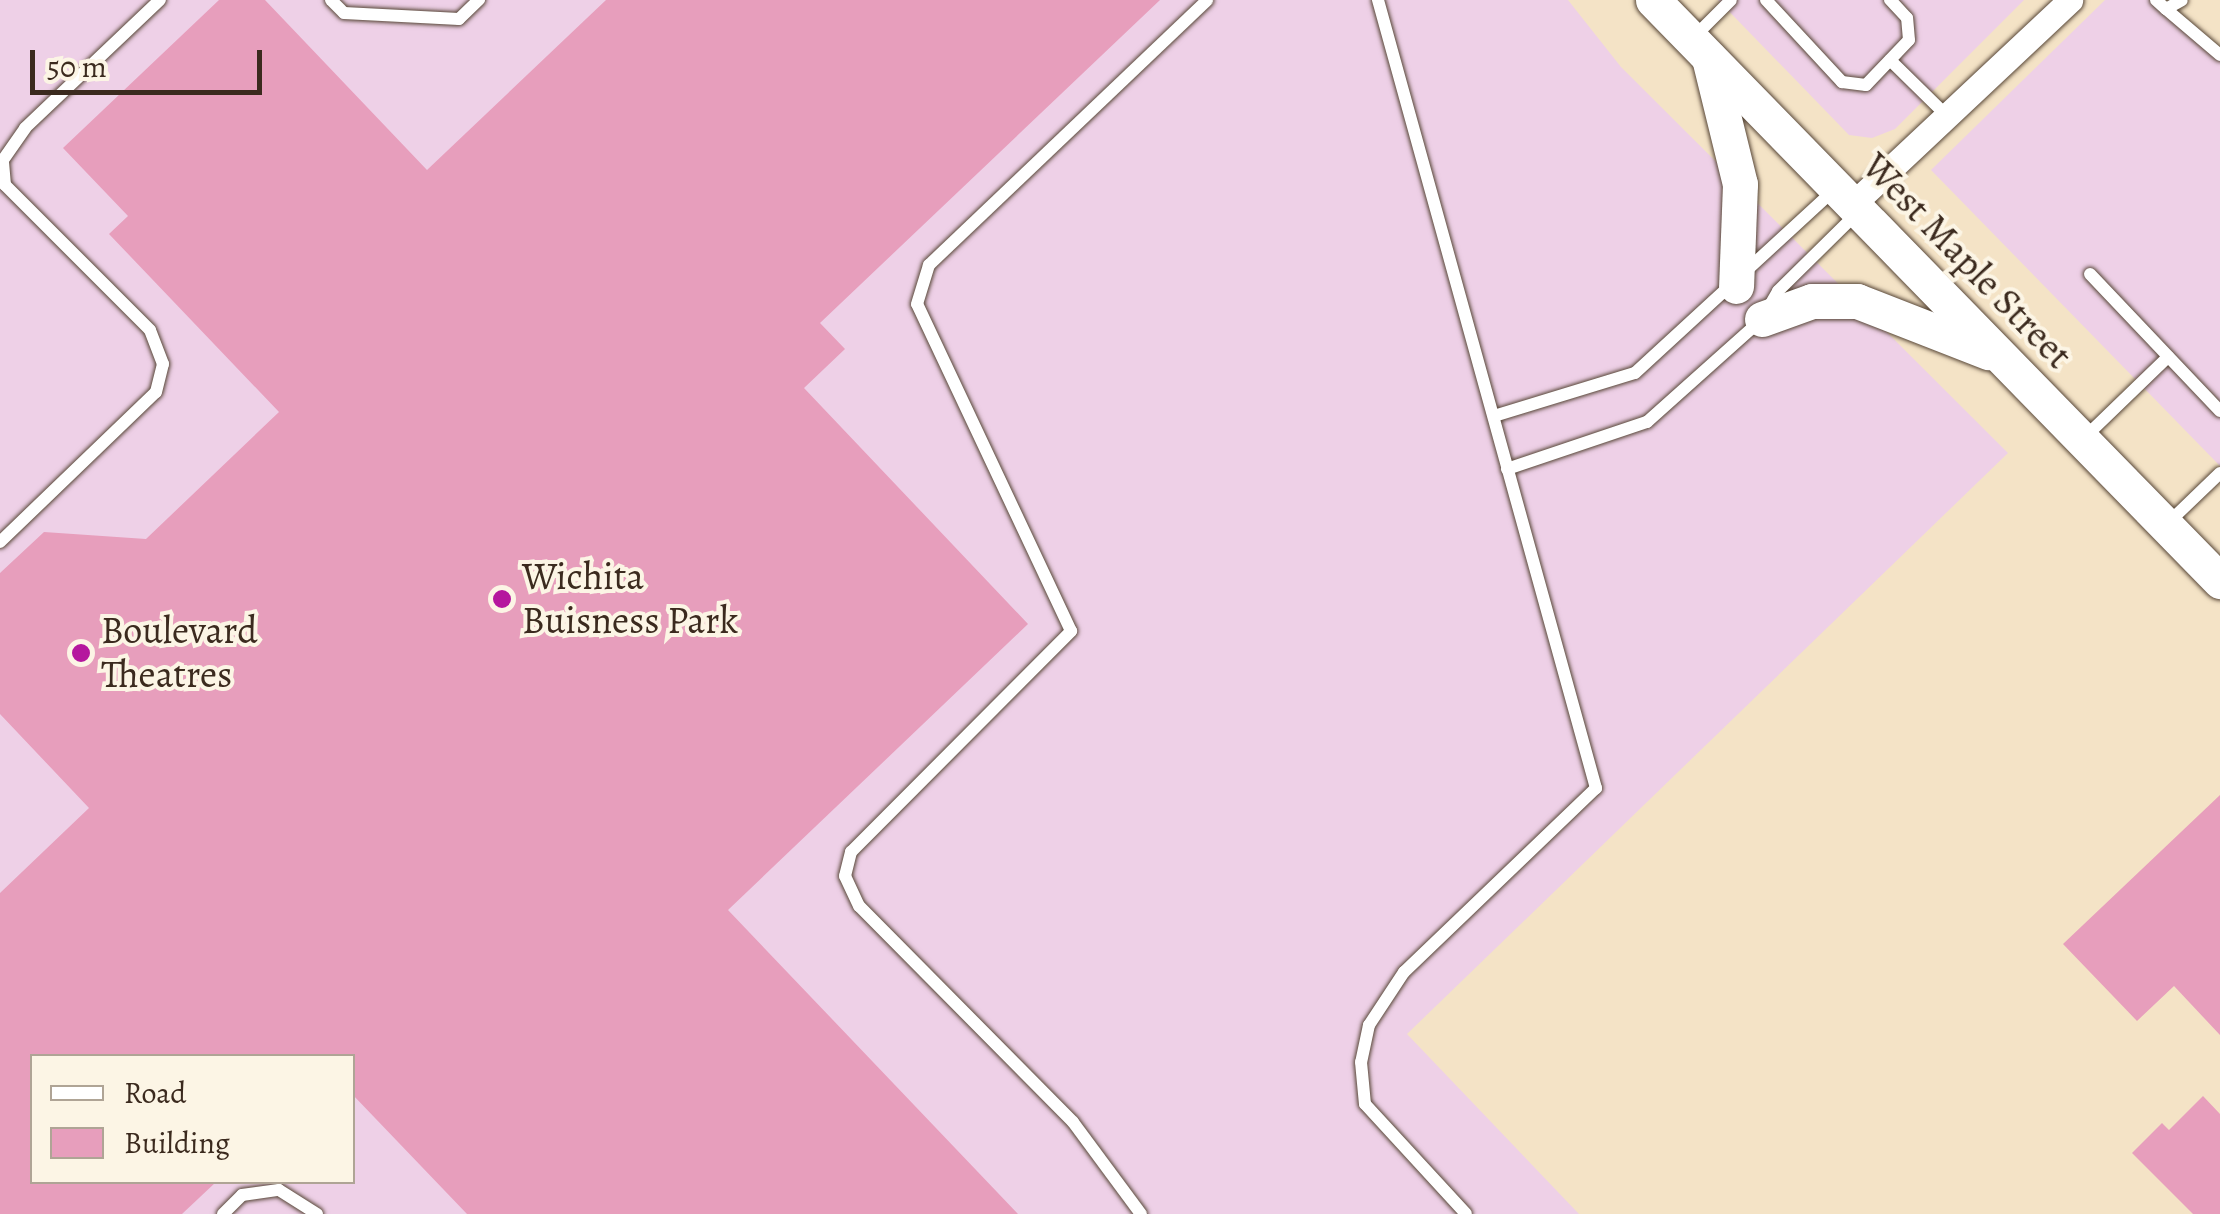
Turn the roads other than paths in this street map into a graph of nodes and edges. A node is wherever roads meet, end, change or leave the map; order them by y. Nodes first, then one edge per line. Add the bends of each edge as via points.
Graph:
1 (160, 0) edge
2 (331, 0) edge
3 (479, 0) edge
4 (1207, 0) edge
5 (1378, 0) edge
6 (1653, 0) edge
7 (1731, 0) edge
8 (1766, 0) edge
9 (1890, 0) edge
10 (2070, 0) edge
11 (2182, 0) edge
12 (2161, 5) edge
13 (1700, 48) junction
14 (2220, 55) edge
15 (1890, 60) junction
16 (1947, 116) junction
17 (2, 159) edge
18 (1850, 201) junction
19 (2090, 274) dead end
20 (1736, 286) junction
21 (1762, 319) junction
22 (2002, 357) junction
23 (2168, 357) junction
24 (2220, 412) edge
25 (1494, 416) junction
26 (2082, 440) junction
27 (1508, 469) junction
28 (2220, 473) edge
29 (2166, 524) junction
30 (0, 542) edge
31 (2212, 567) edge
32 (223, 1214) edge
33 (317, 1214) edge
34 (1142, 1214) edge
35 (1466, 1214) edge

1 - 17 lane via 25,128
2 - 3 lane via 344,13 460,19
4 - 34 lane via 929,265 917,304 1070,631 851,852 845,876 868,915 1073,1122
5 - 25 lane
6 - 13 main road, West Maple Street
7 - 13 lane
8 - 15 lane via 1842,82 1866,85
9 - 15 lane via 1907,18 1909,40
10 - 16 street
11 - 12 lane
12 - 14 lane
13 - 18 main road, West Maple Street
13 - 20 main road via 1740,184
15 - 16 lane
16 - 18 street
17 - 30 lane via 5,186 150,330 163,364 156,392
18 - 20 lane
18 - 21 lane
18 - 22 main road, West Maple Street
19 - 23 lane
20 - 25 lane via 1653,360 1614,385
21 - 22 main road via 1812,301 1857,301
21 - 27 lane via 1646,422
22 - 26 main road, West Maple Street
23 - 24 lane
23 - 26 lane
25 - 27 lane
26 - 29 main road, West Maple Street
27 - 35 lane via 1596,788 1404,972 1369,1025 1361,1062 1365,1104 1376,1121
28 - 29 lane
29 - 31 main road, West Maple Street
32 - 33 lane via 242,1195 279,1190

